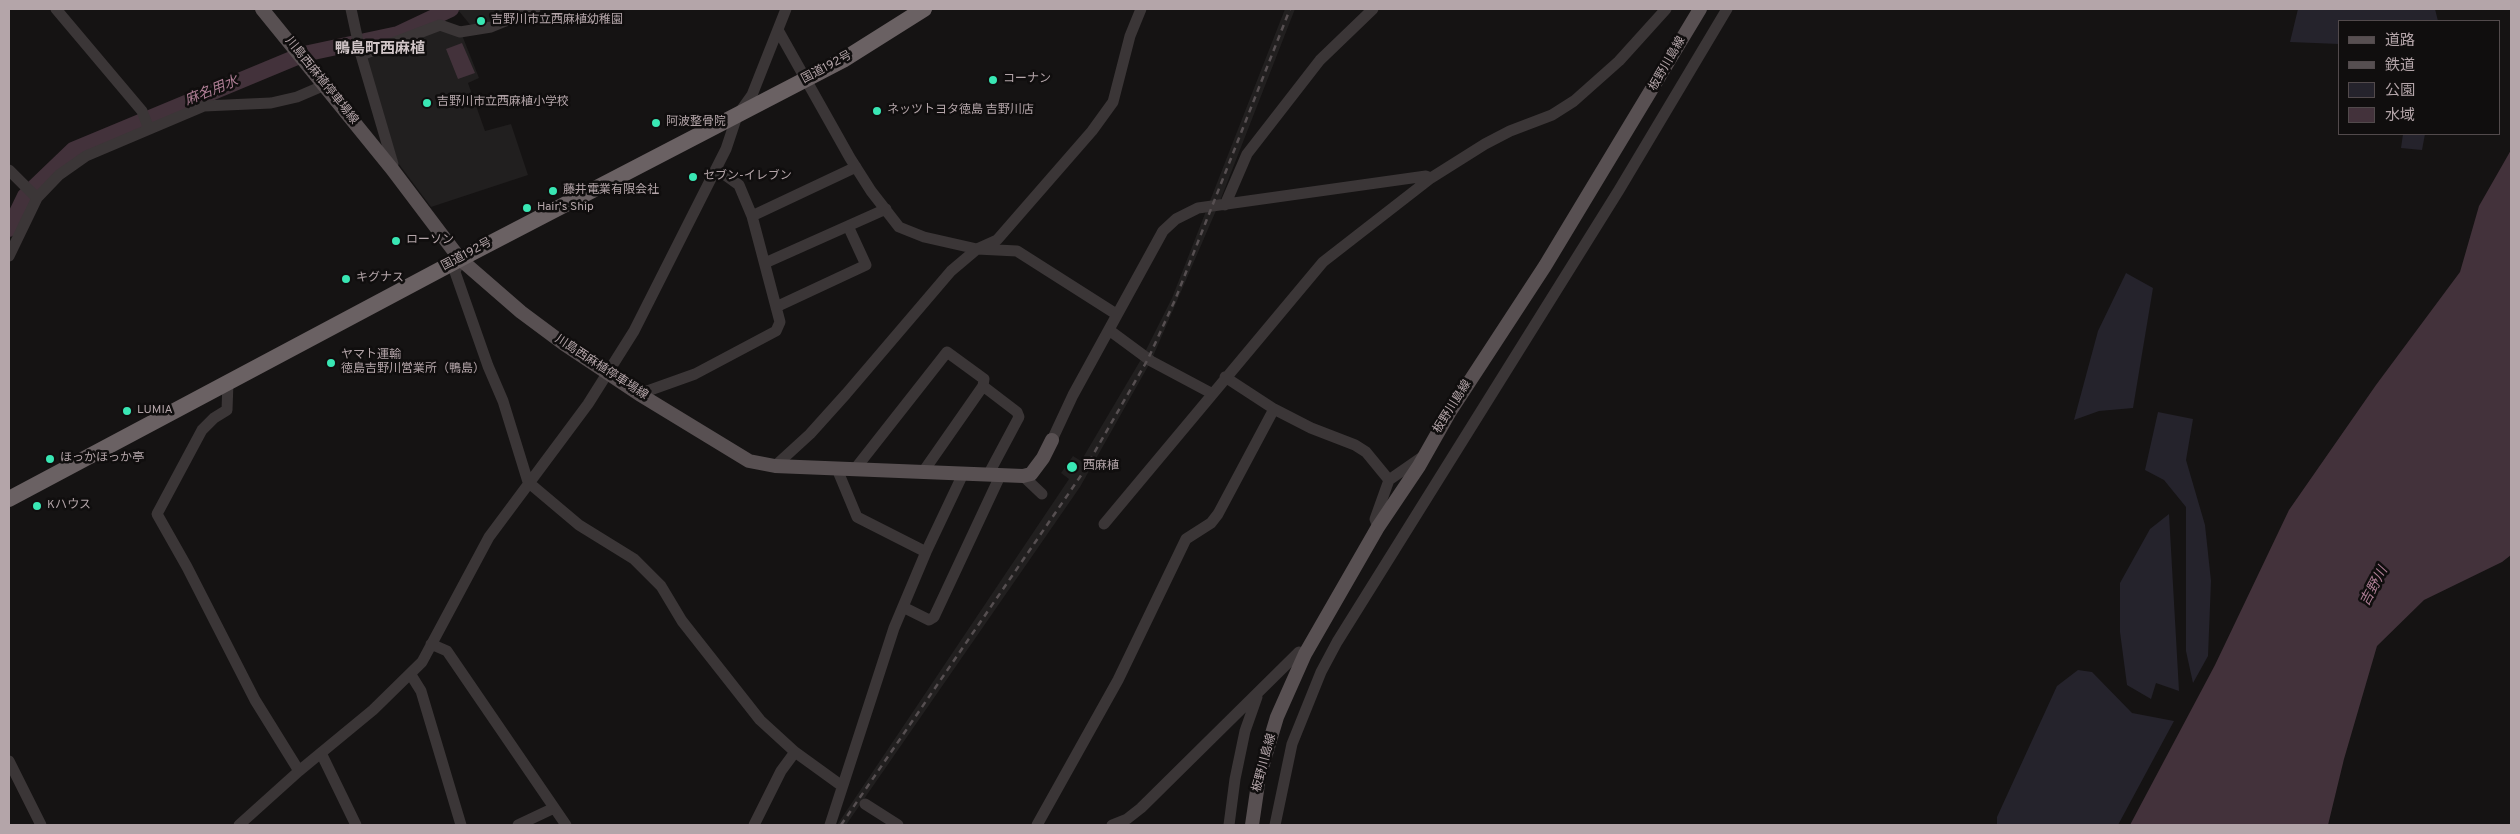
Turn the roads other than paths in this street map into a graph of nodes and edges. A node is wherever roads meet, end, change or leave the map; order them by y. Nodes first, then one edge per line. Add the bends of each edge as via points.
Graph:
1 (56, 9) edge
2 (262, 9) edge
3 (351, 9) edge
4 (534, 9) edge
5 (786, 9) edge
6 (924, 9) edge
7 (1141, 9) edge
8 (1373, 9) edge
9 (1666, 9) edge
10 (1700, 9) edge
11 (1727, 9) edge
12 (778, 30) junction
13 (360, 54) junction
14 (807, 78) junction
15 (325, 85) junction
16 (736, 116) junction
17 (149, 129) junction
18 (856, 167) junction
19 (717, 168) junction
20 (392, 169) junction
21 (9, 170) edge
22 (1431, 178) junction
23 (37, 198) junction
24 (1225, 205) junction
25 (886, 209) junction
26 (752, 216) junction
27 (848, 226) junction
28 (977, 249) junction
29 (9, 256) edge
30 (460, 258) junction
31 (765, 263) junction
32 (776, 307) junction
33 (1116, 314) junction
34 (1109, 330) junction
35 (608, 374) junction
36 (1225, 377) junction
37 (228, 382) junction
38 (984, 386) junction
39 (1211, 393) junction
40 (639, 394) junction
41 (1274, 408) junction
42 (1052, 440) joint
43 (1425, 455) junction
44 (775, 466) junction
45 (837, 468) junction
46 (855, 470) junction
47 (923, 472) junction
48 (963, 474) junction
49 (994, 475) junction
50 (1023, 476) junction
51 (1389, 480) junction
52 (528, 482) junction
53 (1042, 494) dead end
54 (9, 499) edge
55 (1104, 524) dead end
56 (1378, 527) junction
57 (926, 552) junction
58 (903, 607) junction
59 (431, 644) junction
60 (1305, 654) junction
61 (411, 675) junction
62 (1257, 696) junction
63 (795, 752) junction
64 (321, 753) junction
65 (9, 762) edge
66 (299, 771) junction
67 (842, 786) junction
68 (865, 804) dead end
69 (554, 808) junction
70 (41, 825) edge
71 (239, 825) edge
72 (356, 825) edge
73 (461, 825) edge
74 (518, 825) edge
75 (566, 825) edge
76 (754, 825) edge
77 (830, 825) edge
78 (898, 825) edge
79 (1037, 825) edge
80 (1112, 825) edge
81 (1229, 825) edge
82 (1252, 825) edge
83 (1275, 825) edge

1 - 17 street via 142,111
2 - 15 main road, 川島西麻植停車場線
3 - 13 street
4 - 13 street via 515,19 484,28 460,32 440,25
5 - 12 street
6 - 14 highway, 国道192号 via 874,42
7 - 28 street via 1130,36 1113,102 997,240
8 - 24 street via 1320,60 1247,154
9 - 22 street via 1619,61 1574,101 1552,115 1510,131
10 - 43 main road, 板野川島線 via 1550,258
11 - 83 street via 1619,190 1337,642 1321,672 1292,744
12 - 14 street
12 - 16 street via 752,95
13 - 20 street via 383,124
14 - 16 highway, 国道192号
14 - 18 street
15 - 17 street via 297,97 271,103 204,106
15 - 20 main road, 川島西麻植停車場線
16 - 19 street
16 - 30 highway, 国道192号
17 - 23 street via 86,156 59,175
18 - 25 street
18 - 26 street
19 - 26 street via 739,185
19 - 35 street via 651,301
20 - 30 main road, 川島西麻植停車場線
21 - 23 street
22 - 24 street via 1426,176
22 - 36 street via 1323,262
23 - 29 street
24 - 33 street via 1192,210 1163,231
25 - 27 street
25 - 28 street via 899,227
26 - 31 street
27 - 31 street
27 - 32 street via 866,265
28 - 33 street via 1017,251
28 - 44 street via 951,271 840,401
30 - 35 main road, 川島西麻植停車場線 via 542,329
30 - 37 highway, 国道192号
30 - 52 street via 455,272 503,401
31 - 32 street
32 - 40 street via 780,322 776,331 695,374
33 - 34 street
34 - 39 street via 1151,362
34 - 42 street
35 - 40 main road, 川島西麻植停車場線
35 - 52 street
36 - 39 street
36 - 41 street
37 - 54 highway, 国道192号
37 - 66 street via 227,410 202,430 157,514 255,700
38 - 46 street via 984,379 947,352
38 - 47 street
38 - 49 street via 1019,417
39 - 55 street
40 - 44 main road, 川島西麻植停車場線 via 749,461
41 - 51 street via 1311,428 1361,447
41 - 79 street via 1218,514 1186,539 1118,680
42 - 50 main road via 1031,474
43 - 51 street
43 - 56 main road, 板野川島線
44 - 45 main road, 川島西麻植停車場線
45 - 46 main road, 川島西麻植停車場線
45 - 57 street via 857,517
46 - 47 main road, 川島西麻植停車場線
47 - 48 main road, 川島西麻植停車場線
48 - 49 main road, 川島西麻植停車場線
48 - 57 street
49 - 50 main road, 川島西麻植停車場線
49 - 58 street via 934,617 929,620
50 - 53 street
51 - 56 street via 1375,519
52 - 59 street via 489,537
52 - 63 street via 579,526 634,559 661,586 682,621 760,720
56 - 60 main road, 板野川島線
57 - 58 street
58 - 67 street
59 - 61 street
59 - 69 street via 447,651
60 - 62 street via 1299,652
60 - 82 main road, 板野川島線 via 1277,717 1259,777
61 - 64 street
61 - 73 street via 420,691
62 - 80 street via 1141,808
62 - 81 street via 1245,731
63 - 67 street
63 - 76 street via 781,771
64 - 66 street
64 - 72 street
65 - 70 street
66 - 71 street
67 - 77 street
68 - 78 street
69 - 74 street
69 - 75 street

